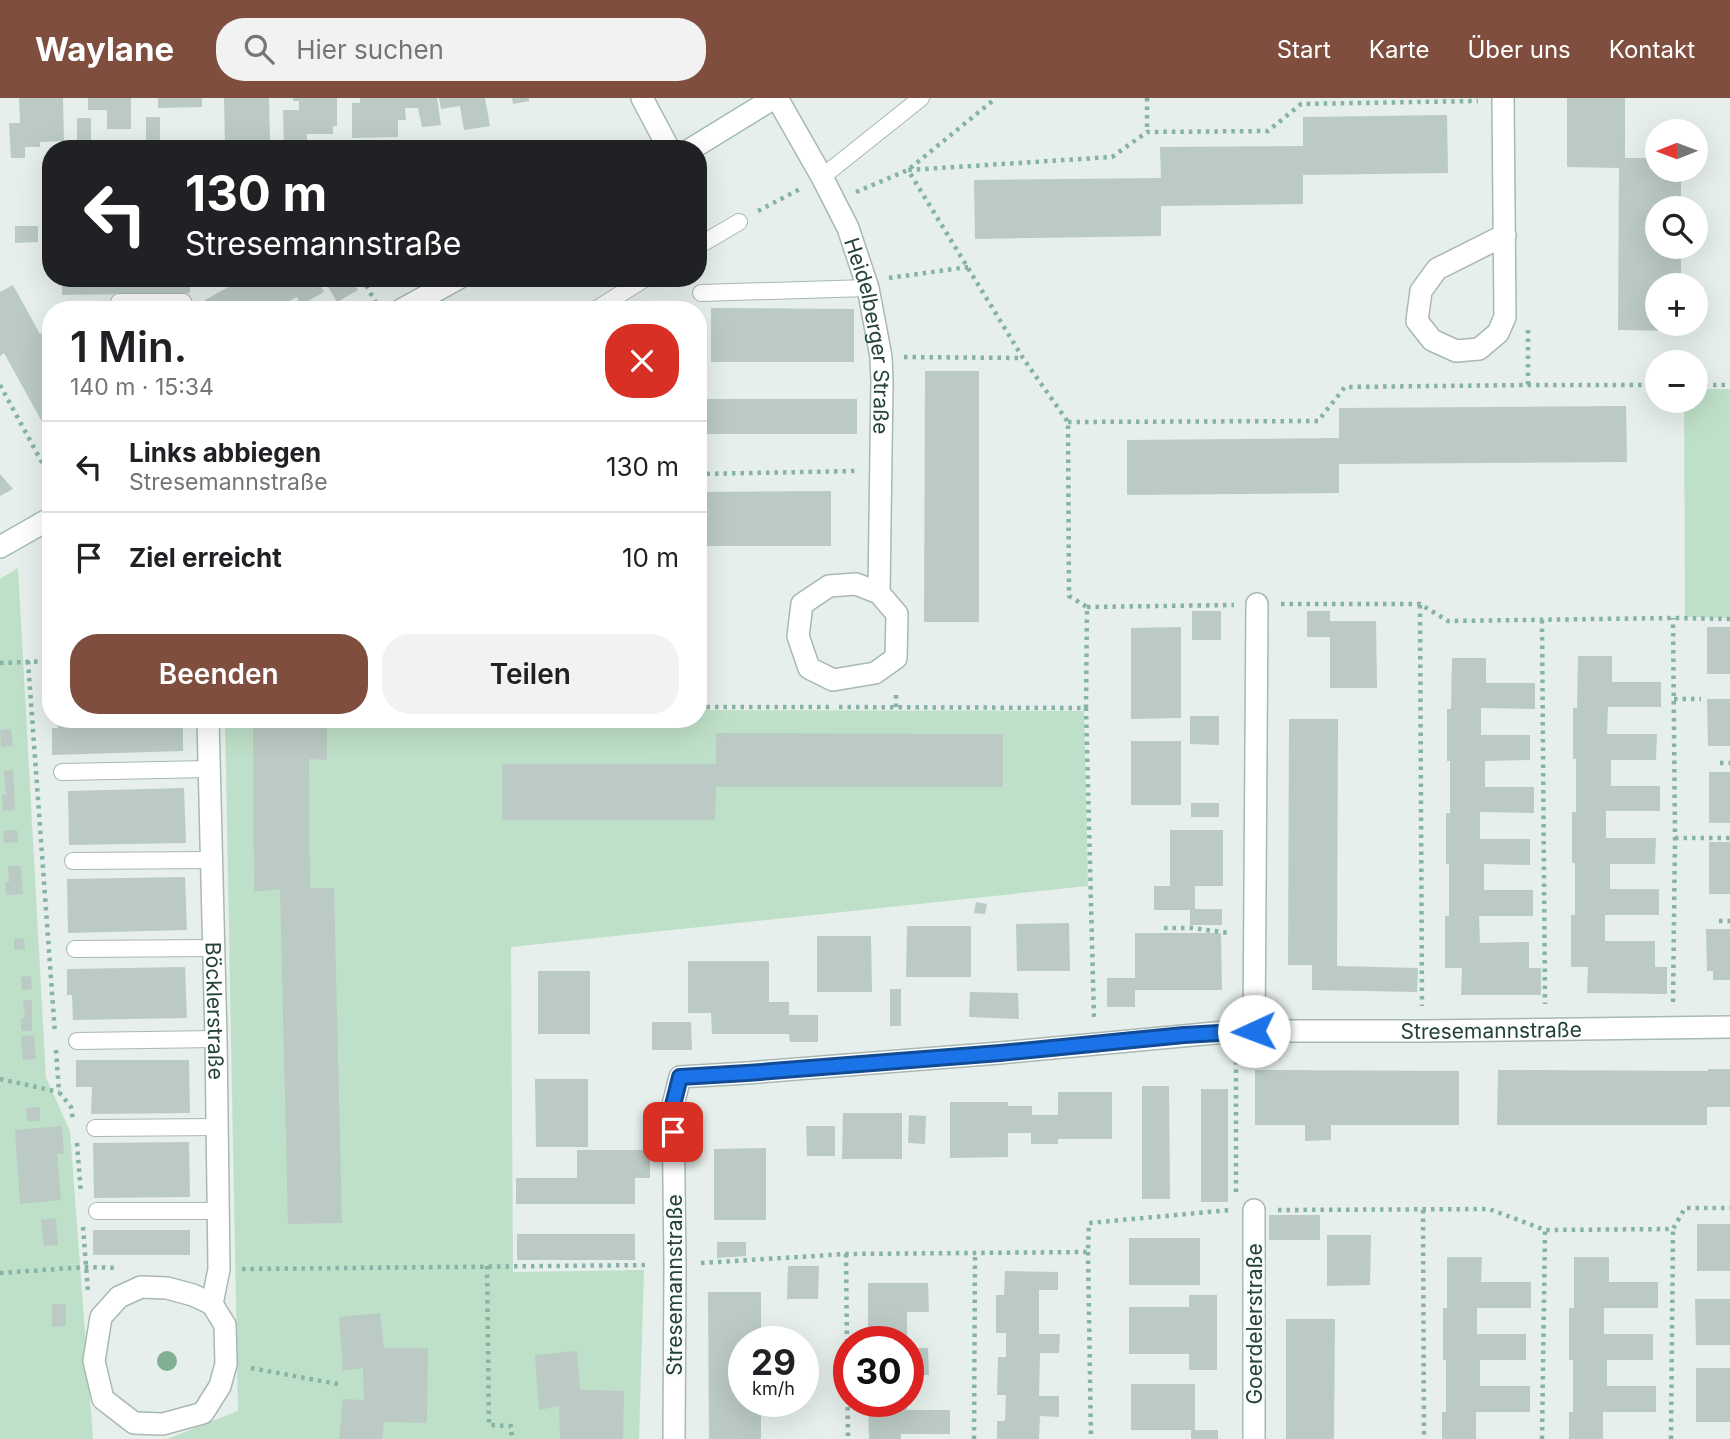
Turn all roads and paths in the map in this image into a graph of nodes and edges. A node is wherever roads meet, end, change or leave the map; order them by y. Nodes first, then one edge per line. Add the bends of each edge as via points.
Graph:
1 (642, 98) edge
2 (776, 98) edge
3 (921, 98) edge
4 (996, 98) edge
5 (1147, 98) edge
6 (1503, 99) edge
7 (1342, 100) edge
8 (1147, 132) junction
9 (664, 140) edge
10 (706, 140) edge
11 (908, 170) junction
12 (822, 177) junction
13 (852, 193) dead end
14 (738, 222) joint
15 (1505, 235) junction
16 (707, 241) edge
17 (968, 267) junction
18 (875, 284) junction
19 (442, 287) edge
20 (632, 287) edge
21 (701, 293) dead end
22 (417, 301) edge
23 (609, 301) edge
24 (881, 357) junction
25 (1023, 358) junction
26 (0, 385) edge
27 (1645, 385) edge
28 (1708, 385) edge
29 (1730, 385) edge
30 (1068, 422) junction
31 (42, 462) edge
32 (880, 471) junction
33 (707, 474) edge
34 (42, 523) edge
35 (0, 547) edge
36 (879, 593) junction
37 (1256, 604) junction
38 (1420, 604) junction
39 (1087, 607) junction
40 (1674, 618) junction
41 (1730, 619) edge
42 (1542, 620) junction
43 (28, 661) junction
44 (42, 661) edge
45 (0, 663) edge
46 (1674, 699) junction
47 (1701, 699) dead end
48 (707, 707) edge
49 (1086, 708) junction
50 (208, 728) edge
51 (1720, 763) dead end
52 (1730, 763) edge
53 (209, 769) junction
54 (62, 772) dead end
55 (1675, 838) junction
56 (1730, 838) edge
57 (212, 860) junction
58 (73, 861) dead end
59 (1719, 921) dead end
60 (1730, 921) edge
61 (1164, 928) dead end
62 (1254, 932) junction
63 (214, 948) junction
64 (75, 949) dead end
65 (1730, 1027) edge
66 (1673, 1028) junction
67 (1545, 1029) junction
68 (1245, 1031) junction
69 (1423, 1031) junction
70 (55, 1036) dead end
71 (216, 1039) junction
72 (77, 1041) dead end
73 (1094, 1044) junction
74 (56, 1050) dead end
75 (0, 1079) edge
76 (59, 1092) junction
77 (217, 1127) junction
78 (95, 1128) dead end
79 (75, 1129) dead end
80 (76, 1140) dead end
81 (82, 1203) dead end
82 (1730, 1208) edge
83 (1245, 1210) junction
84 (1423, 1210) junction
85 (218, 1211) junction
86 (90, 1214) joint
87 (1673, 1229) junction
88 (1545, 1230) junction
89 (1088, 1252) junction
90 (975, 1253) junction
91 (846, 1254) junction
92 (675, 1264) junction
93 (487, 1266) junction
94 (86, 1268) junction
95 (219, 1269) junction
96 (0, 1273) edge
97 (89, 1294) dead end
98 (212, 1304) junction
99 (226, 1364) junction
100 (343, 1385) dead end
101 (512, 1439) edge
102 (674, 1439) edge
103 (848, 1439) edge
104 (974, 1439) edge
105 (1090, 1439) edge
106 (1254, 1439) edge
107 (1424, 1439) edge
108 (1542, 1439) edge
109 (1671, 1439) edge

1 - 9 street
2 - 10 street, Heidelberger Straße
2 - 12 street, Heidelberger Straße
3 - 12 lane
4 - 11 path
5 - 8 path
6 - 7 path
6 - 15 street
7 - 8 path via 1301,104 1268,131
8 - 11 path via 1112,157
11 - 13 path
11 - 17 path
12 - 14 path
12 - 18 street, Heidelberger Straße
14 - 16 lane
15 - 15 street via 1505,317 1498,333 1479,349 1456,351 1432,340 1417,321 1421,291 1437,269
17 - 18 path
17 - 25 path
18 - 21 lane
18 - 24 street, Heidelberger Straße
19 - 22 street
20 - 23 lane
24 - 25 path
24 - 32 street, Heidelberger Straße
25 - 30 path
26 - 31 path
27 - 30 path via 1345,387 1318,421
28 - 29 path
30 - 39 path via 1069,596
32 - 33 path
32 - 36 street, Heidelberger Straße
34 - 35 street
36 - 36 street via 897,614 896,658 874,673 833,680 809,668 798,636 802,604 829,586 856,584
37 - 38 path
37 - 39 path
37 - 62 street
38 - 42 path via 1448,621
38 - 69 path
39 - 49 path
40 - 41 path
40 - 42 path
40 - 46 path
42 - 67 path
43 - 44 path
43 - 45 path
43 - 70 path
46 - 47 path
46 - 55 path
48 - 49 path
49 - 73 path
50 - 53 street, Böcklerstraße
51 - 52 path
53 - 54 lane
53 - 57 street, Böcklerstraße
55 - 56 path
55 - 66 path
57 - 58 lane
57 - 63 street, Böcklerstraße
59 - 60 path
61 - 62 path
62 - 68 street
63 - 64 lane
63 - 71 street, Böcklerstraße
65 - 66 street, Stresemannstraße
66 - 67 street, Stresemannstraße
67 - 69 street, Stresemannstraße
68 - 69 street, Stresemannstraße
68 - 73 street, Stresemannstraße
68 - 83 path
71 - 72 lane
71 - 77 street, Böcklerstraße
73 - 92 street, Stresemannstraße via 680,1077 673,1105
74 - 76 path
75 - 76 path
76 - 79 path via 71,1107
77 - 78 lane
77 - 85 street, Böcklerstraße
80 - 81 path
82 - 87 path via 1685,1208
83 - 84 path
83 - 89 path via 1089,1223
83 - 106 street, Goerdelerstraße
84 - 88 path via 1489,1209
84 - 107 path
85 - 86 lane
85 - 95 street, Böcklerstraße
86 - 94 path
87 - 88 path
87 - 109 path
88 - 108 path
89 - 90 path
89 - 105 path
90 - 91 path
90 - 104 path
91 - 92 path
91 - 103 path
92 - 93 path
92 - 102 street, Stresemannstraße
93 - 95 path
93 - 101 path via 489,1425 511,1426
94 - 96 path
94 - 97 path
95 - 98 street, Böcklerstraße
98 - 99 street via 225,1325
98 - 99 street via 167,1288 141,1287 119,1297 101,1317 97,1339 94,1361 103,1399 134,1423 163,1424 203,1413 220,1386
99 - 100 path

